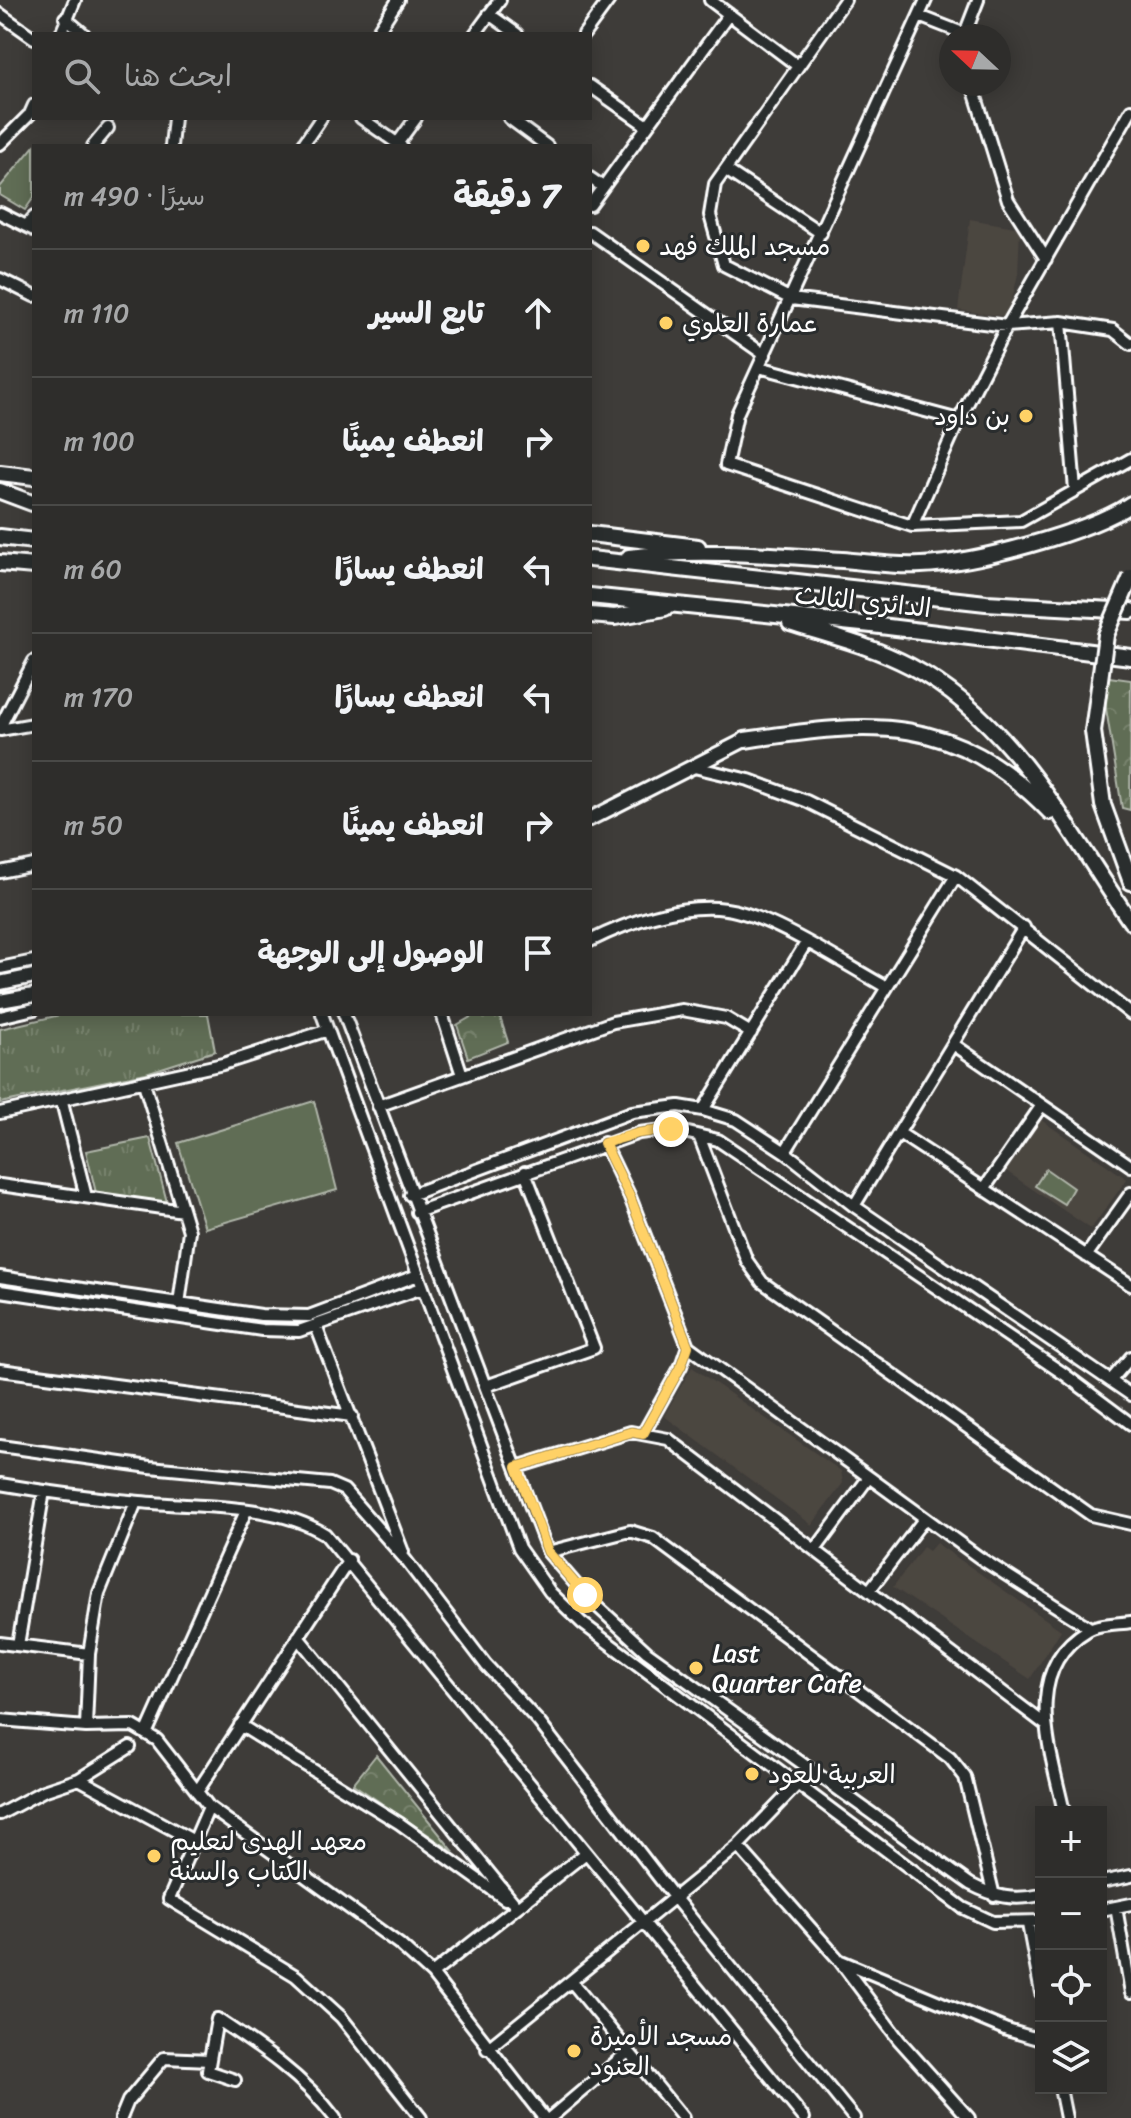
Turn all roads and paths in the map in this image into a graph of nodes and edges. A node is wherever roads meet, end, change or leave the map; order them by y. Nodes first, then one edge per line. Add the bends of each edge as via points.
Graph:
1 (75, 0) edge
2 (398, 0) edge
3 (500, 0) edge
4 (609, 0) edge
5 (710, 0) edge
6 (845, 0) edge
7 (926, 0) edge
8 (978, 0) edge
9 (0, 14) edge
10 (489, 14) junction
11 (729, 14) junction
12 (919, 16) junction
13 (65, 18) junction
14 (939, 24) edge
15 (968, 24) edge
16 (62, 32) edge
17 (82, 32) edge
18 (377, 32) edge
19 (476, 32) edge
20 (514, 32) edge
21 (585, 32) edge
22 (32, 37) edge
23 (798, 66) junction
24 (592, 87) edge
25 (976, 96) edge
26 (32, 110) edge
27 (1131, 110) edge
28 (174, 120) edge
29 (320, 120) edge
30 (364, 120) edge
31 (415, 120) edge
32 (512, 120) edge
33 (647, 126) junction
34 (108, 128) dead end
35 (0, 144) edge
36 (95, 144) edge
37 (171, 144) edge
38 (303, 144) edge
39 (398, 144) edge
40 (400, 144) edge
41 (544, 144) edge
42 (726, 170) junction
43 (592, 179) edge
44 (603, 187) junction
45 (592, 202) edge
46 (0, 213) edge
47 (30, 228) edge
48 (592, 233) edge
49 (821, 233) junction
50 (1046, 259) junction
51 (0, 279) edge
52 (32, 295) edge
53 (791, 299) junction
54 (1061, 322) junction
55 (1007, 326) junction
56 (1131, 344) edge
57 (765, 355) junction
58 (759, 367) junction
59 (959, 420) junction
60 (1131, 459) edge
61 (0, 473) edge
62 (32, 477) edge
63 (1075, 490) junction
64 (0, 491) edge
65 (0, 499) edge
66 (32, 503) edge
67 (32, 503) edge
68 (1131, 504) edge
69 (912, 526) junction
70 (592, 534) edge
71 (5, 539) edge
72 (32, 541) edge
73 (758, 554) junction
74 (597, 560) edge
75 (0, 563) edge
76 (32, 566) edge
77 (1131, 577) edge
78 (592, 596) edge
79 (682, 606) junction
80 (1131, 611) edge
81 (759, 614) junction
82 (592, 615) edge
83 (1131, 657) edge
84 (32, 665) edge
85 (32, 724) edge
86 (0, 728) edge
87 (745, 740) joint
88 (694, 767) junction
89 (592, 818) edge
90 (1080, 843) junction
91 (32, 865) edge
92 (0, 872) edge
93 (956, 876) junction
94 (1131, 882) edge
95 (1131, 922) edge
96 (1024, 927) junction
97 (592, 940) edge
98 (806, 943) junction
99 (32, 961) edge
100 (0, 968) edge
101 (32, 976) edge
102 (0, 983) edge
103 (886, 987) junction
104 (32, 995) edge
105 (0, 1001) edge
106 (32, 1009) edge
107 (1131, 1014) edge
108 (323, 1016) edge
109 (345, 1016) edge
110 (443, 1016) edge
111 (0, 1017) edge
112 (328, 1030) junction
113 (751, 1033) junction
114 (953, 1044) junction
115 (462, 1075) junction
116 (144, 1083) junction
117 (62, 1102) junction
118 (1042, 1105) junction
119 (378, 1106) junction
120 (703, 1110) junction
121 (0, 1113) edge
122 (899, 1133) junction
123 (699, 1136) junction
124 (604, 1143) junction
125 (785, 1152) junction
126 (1131, 1166) edge
127 (525, 1172) junction
128 (0, 1185) edge
129 (984, 1189) junction
130 (1131, 1193) edge
131 (410, 1195) junction
132 (86, 1197) junction
133 (854, 1206) junction
134 (183, 1211) junction
135 (417, 1212) junction
136 (1086, 1256) junction
137 (418, 1275) junction
138 (0, 1277) edge
139 (1131, 1285) edge
140 (422, 1288) junction
141 (0, 1291) edge
142 (179, 1304) junction
143 (316, 1326) junction
144 (688, 1346) junction
145 (1131, 1357) edge
146 (0, 1370) edge
147 (1111, 1380) junction
148 (486, 1386) junction
149 (1131, 1395) edge
150 (352, 1416) junction
151 (1131, 1424) edge
152 (643, 1434) junction
153 (0, 1446) edge
154 (517, 1467) junction
155 (869, 1477) junction
156 (0, 1484) edge
157 (44, 1491) junction
158 (136, 1502) junction
159 (246, 1511) junction
160 (925, 1518) junction
161 (1131, 1524) edge
162 (815, 1550) junction
163 (548, 1552) junction
164 (405, 1559) junction
165 (349, 1560) junction
166 (869, 1591) junction
167 (1131, 1622) edge
168 (1090, 1628) junction
169 (298, 1637) junction
170 (0, 1643) edge
171 (18, 1645) junction
172 (89, 1654) junction
173 (0, 1720) edge
174 (240, 1725) junction
175 (1046, 1725) junction
176 (86, 1727) junction
177 (146, 1734) junction
178 (130, 1747) dead end
179 (79, 1779) junction
180 (798, 1784) junction
181 (197, 1792) junction
182 (1063, 1806) edge
183 (209, 1807) junction
184 (0, 1814) edge
185 (194, 1841) junction
186 (738, 1846) junction
187 (586, 1853) junction
188 (1131, 1876) edge
189 (1107, 1881) edge
190 (994, 1896) junction
191 (1035, 1896) edge
192 (674, 1897) junction
193 (1131, 1904) edge
194 (517, 1907) junction
195 (1116, 1907) junction
196 (1107, 1909) edge
197 (1035, 1922) edge
198 (643, 1923) junction
199 (1028, 1924) junction
200 (839, 1960) junction
201 (1035, 1961) edge
202 (432, 1974) junction
203 (571, 1981) junction
204 (1131, 1993) edge
205 (1035, 2038) edge
206 (487, 2049) junction
207 (629, 2051) junction
208 (210, 2060) junction
209 (235, 2080) dead end
210 (1061, 2094) edge
211 (848, 2116) edge
212 (121, 2118) edge
213 (335, 2118) edge
214 (421, 2118) edge
215 (544, 2118) edge
216 (550, 2118) edge
217 (683, 2118) edge
218 (804, 2118) edge
219 (969, 2118) edge
220 (1066, 2118) edge

1 - 13 street
2 - 18 street
3 - 10 street
4 - 21 street
5 - 11 street
6 - 23 street
7 - 12 street
8 - 15 street
9 - 22 street
10 - 19 street
10 - 20 street
11 - 23 street
11 - 33 street
12 - 14 street
12 - 49 street
13 - 16 street
13 - 17 street
23 - 42 street
24 - 33 street
25 - 50 street via 1008,200
26 - 35 street
27 - 50 street
28 - 37 street
29 - 38 street
30 - 39 street
31 - 40 street
32 - 41 street
33 - 44 street
34 - 36 street
42 - 49 street
42 - 53 street via 715,184 710,215 718,254 724,265
43 - 44 street
44 - 45 street
46 - 47 street
48 - 57 street
49 - 53 street
50 - 55 street
51 - 52 street
53 - 55 street
53 - 57 street
54 - 55 street
54 - 56 street via 1113,330
54 - 63 street
55 - 59 street
57 - 58 street
58 - 59 street
58 - 69 street via 737,414 726,465
59 - 69 street
60 - 63 street
61 - 62 highway
63 - 69 street via 1021,521
64 - 66 highway
65 - 67 highway
68 - 73 highway via 1111,518 1059,536 922,565
70 - 73 highway
71 - 72 highway
73 - 74 highway
74 - 80 highway, الدائري الثالث via 986,603
75 - 76 highway
77 - 94 highway, bridge via 1106,635 1093,731 1103,805
78 - 79 highway, الدائري الثالث
79 - 81 highway, الدائري الثالث
79 - 82 highway via 615,617
81 - 83 highway, الدائري الثالث
81 - 90 highway via 863,645 912,667 974,708 1017,754
84 - 86 street
85 - 86 street
87 - 88 main road
87 - 90 highway via 857,726 933,736 1006,772
88 - 89 main road
88 - 93 street via 806,801
90 - 95 highway
91 - 92 street
93 - 96 street
93 - 103 street
96 - 107 street
96 - 114 street
97 - 98 street via 660,915 727,909 757,917
98 - 103 street
98 - 113 street
99 - 100 street
101 - 102 main road
103 - 125 street
104 - 105 main road
106 - 111 street
108 - 112 street
109 - 119 street
110 - 115 street
112 - 116 street
112 - 137 street
113 - 115 street via 726,1018 682,1010 613,1022
113 - 120 street
114 - 118 street
114 - 122 street
115 - 119 street
116 - 117 street
116 - 134 street
117 - 121 street
117 - 132 street
118 - 126 street
118 - 129 street
119 - 131 street
120 - 125 street via 736,1120
120 - 131 street via 679,1106 632,1112
122 - 129 street
122 - 133 street
123 - 124 street via 671,1129
123 - 151 street via 718,1140
123 - 161 street via 747,1261 762,1282 1091,1515
124 - 127 street
124 - 144 street
125 - 133 street
127 - 135 street
127 - 148 street via 594,1348
128 - 132 street
129 - 136 street
130 - 136 street
131 - 135 street
132 - 134 street
133 - 147 street
134 - 142 street via 189,1231
135 - 148 street
136 - 139 street
137 - 140 street
137 - 142 street via 309,1316
138 - 142 street
140 - 143 street
140 - 180 street via 519,1548 550,1592 582,1623
141 - 143 street via 262,1330
143 - 150 street
144 - 152 street
144 - 155 street
145 - 147 street
146 - 150 street
147 - 149 street
148 - 154 street
150 - 164 street
152 - 154 street via 631,1432
152 - 162 street via 668,1439
153 - 164 street via 330,1484 344,1490
154 - 163 street
155 - 160 street
155 - 162 street
156 - 157 street
157 - 158 street
157 - 171 street
158 - 159 street
158 - 172 street via 99,1593
159 - 165 street via 304,1521
159 - 177 street
160 - 166 street
160 - 168 street
162 - 166 street
163 - 190 street via 647,1652
163 - 190 street via 630,1531 653,1538 950,1758 965,1777
164 - 192 street
165 - 169 street
165 - 187 street
166 - 175 street
167 - 168 street
168 - 175 street via 1048,1677
169 - 174 street
169 - 194 street
170 - 171 street
171 - 172 street
172 - 176 street
173 - 176 street
174 - 181 street
174 - 194 street via 399,1823
175 - 182 street
176 - 177 street via 133,1726
177 - 181 street via 157,1740
178 - 179 street
179 - 184 street
179 - 185 street
180 - 186 street
180 - 199 street via 963,1908 993,1922
181 - 183 street
183 - 185 street
183 - 202 street via 399,1944
185 - 214 street via 169,1899 296,1976 341,2017
186 - 192 street
186 - 200 street
187 - 194 street
187 - 198 street
188 - 189 street
190 - 191 street
192 - 198 street
192 - 211 street
193 - 195 street
194 - 202 street
195 - 196 street
195 - 204 street
197 - 199 street
198 - 203 street
198 - 218 street
199 - 201 street
200 - 205 street
200 - 219 street via 899,2040
202 - 206 street
203 - 206 street
203 - 207 street
206 - 215 street
207 - 216 street
207 - 217 street
208 - 209 street via 208,2071
208 - 212 street via 164,2058 128,2101
208 - 213 street via 217,2019 315,2091
210 - 220 street

